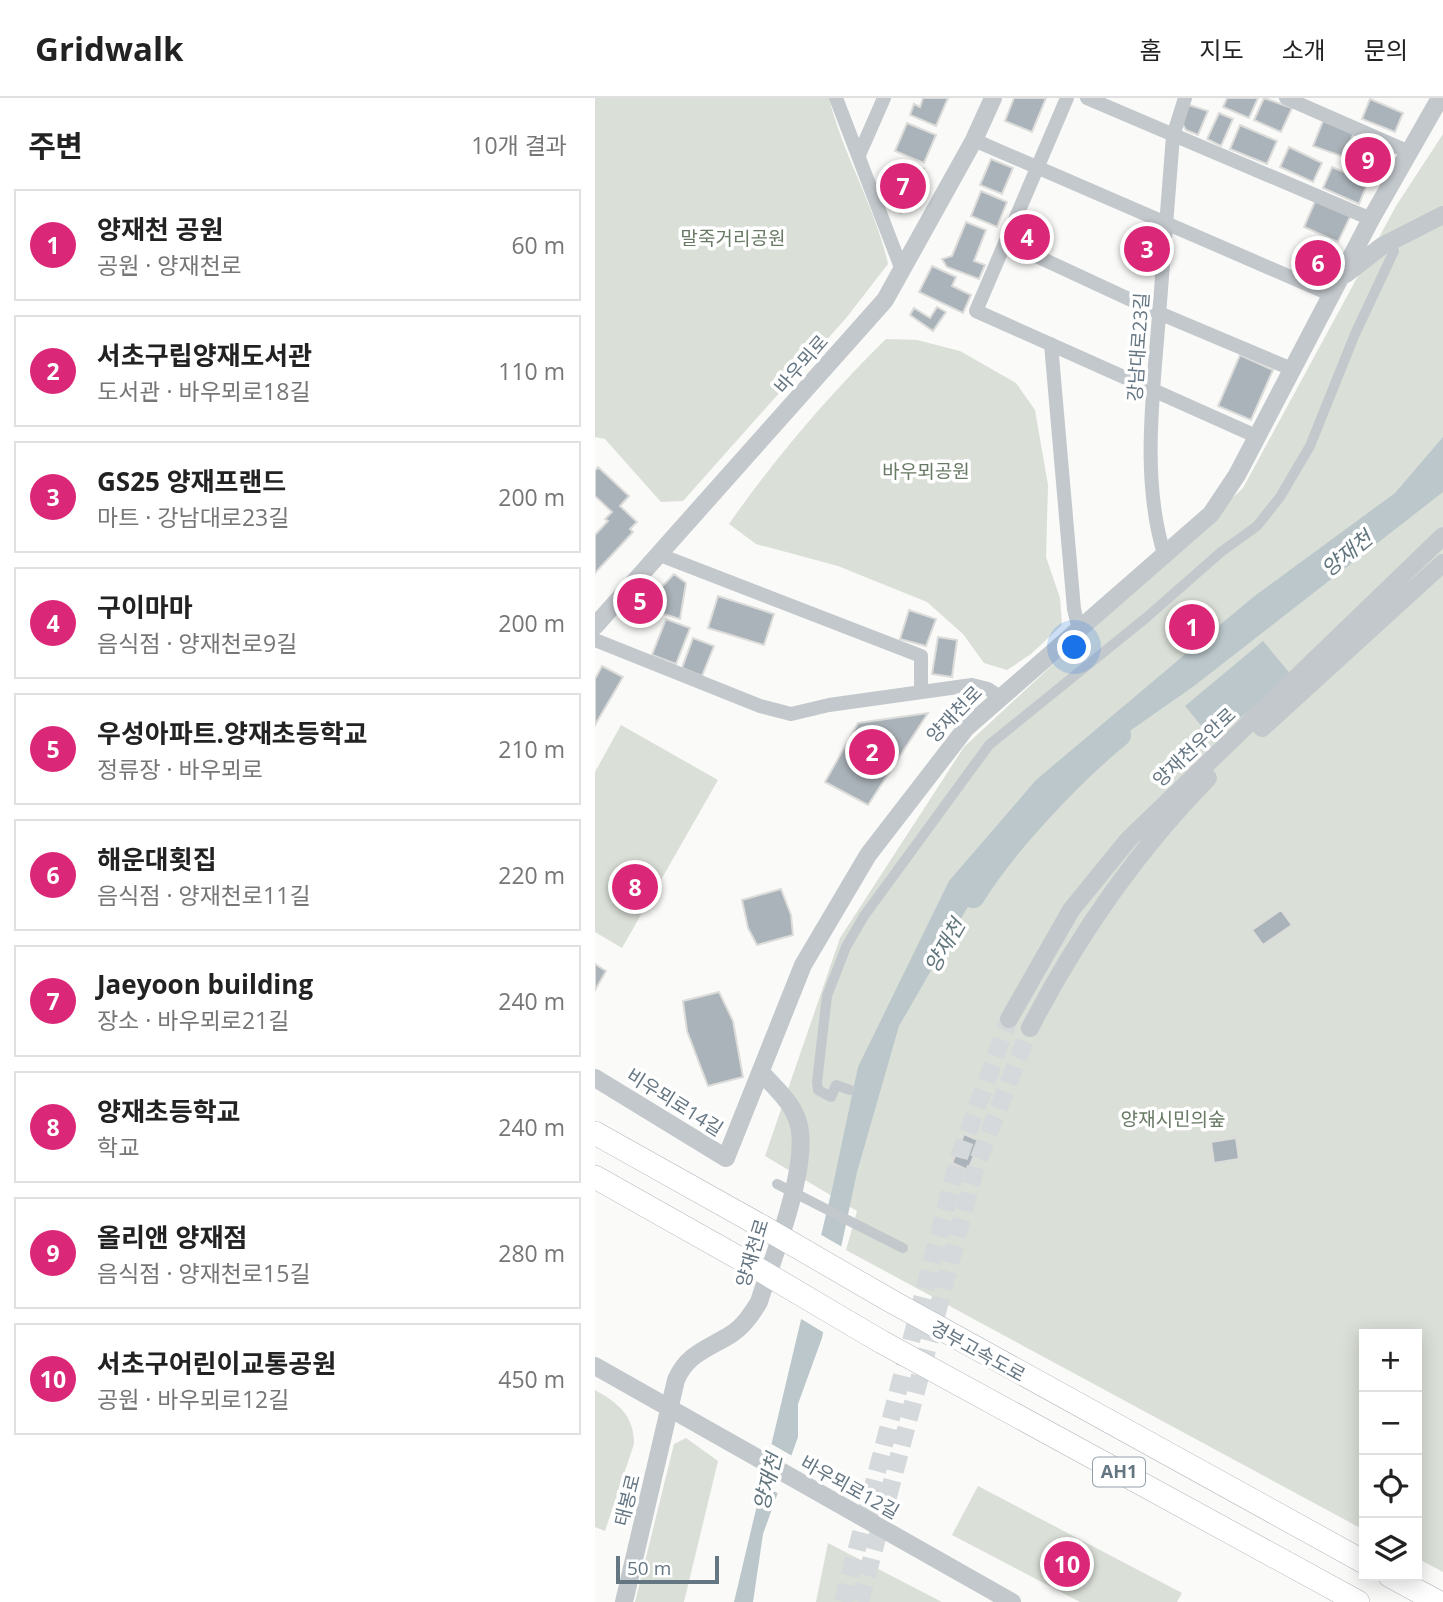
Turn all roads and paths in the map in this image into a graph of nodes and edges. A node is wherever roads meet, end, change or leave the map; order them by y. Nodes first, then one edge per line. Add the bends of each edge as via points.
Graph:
1 (836, 98) edge
2 (884, 98) edge
3 (993, 98) edge
4 (1067, 98) edge
5 (1087, 98) edge
6 (1185, 98) edge
7 (1286, 98) edge
8 (1440, 98) edge
9 (1173, 136) junction
10 (974, 140) junction
11 (1409, 152) junction
12 (859, 155) junction
13 (1038, 168) junction
14 (1381, 202) junction
15 (1443, 215) edge
16 (1371, 219) junction
17 (1167, 224) junction
18 (1417, 229) junction
19 (1006, 242) junction
20 (1394, 251) dead end
21 (902, 270) junction
22 (1341, 278) junction
23 (1332, 296) junction
24 (1160, 313) junction
25 (1051, 344) junction
26 (1294, 370) junction
27 (1153, 389) junction
28 (1258, 437) junction
29 (1443, 536) edge
30 (660, 555) junction
31 (1165, 557) junction
32 (1443, 563) edge
33 (595, 626) edge
34 (1079, 630) junction
35 (595, 640) edge
36 (921, 691) junction
37 (1000, 697) junction
38 (1215, 764) junction
39 (1009, 1018) tunnel mouth
40 (1030, 1028) tunnel mouth
41 (761, 1072) junction
42 (595, 1078) edge
43 (850, 1090) dead end
44 (595, 1133) edge
45 (595, 1177) edge
46 (777, 1184) dead end
47 (903, 1248) dead end
48 (595, 1366) edge
49 (668, 1407) junction
50 (1359, 1559) edge
51 (1399, 1581) edge
52 (624, 1602) edge
53 (1012, 1602) edge
54 (1358, 1602) edge
55 (1438, 1602) edge

1 - 12 street
2 - 12 street
3 - 10 street, 바우뫼로
4 - 13 street
5 - 9 street
6 - 9 street, 강남대로23길
7 - 11 street
8 - 11 street, 양재천로
9 - 16 street
9 - 17 street, 강남대로23길
10 - 13 street
10 - 21 street, 바우뫼로
11 - 14 street, 양재천로
12 - 21 street
13 - 17 street
13 - 19 street
14 - 16 street, 양재천로
14 - 18 street via 1390,226
15 - 18 street
16 - 22 street, 양재천로
17 - 23 street
17 - 24 street, 강남대로23길
18 - 22 street via 1382,246
19 - 24 street
19 - 25 street via 975,311
20 - 43 street via 1310,446 1257,526 989,745 863,916 827,996 817,1082 818,1090 831,1097 836,1085
21 - 30 street, 바우뫼로 via 885,300
22 - 23 street, 양재천로
23 - 26 street, 양재천로
24 - 26 street
24 - 27 street, 강남대로23길
25 - 27 street
25 - 34 street
26 - 28 street, 양재천로
27 - 28 street
27 - 31 street, 강남대로23길 via 1151,472 1156,529
28 - 31 street, 양재천로 via 1211,514
29 - 38 street, 양재천우안로
30 - 33 street, 바우뫼로
30 - 36 street via 921,656
31 - 34 street, 양재천로
32 - 38 street, 양재천우안로
34 - 37 street, 양재천로
35 - 36 street via 783,713
36 - 37 street via 972,685
37 - 41 street, 양재천로 via 947,750 868,855 803,965
38 - 39 street, 양재천우안로 via 1128,840 1097,876 1042,957
38 - 40 street, 양재천우안로 via 1134,860 1090,922
41 - 42 street, 비우뫼로14길 via 726,1158
41 - 49 street, 양재천로 via 798,1120 802,1147 796,1180 759,1302 739,1328 689,1358
44 - 50 highway, 경부고속도로 / AH1, bridge
45 - 54 highway, 경부고속도로 / AH1, bridge via 880,1341
46 - 47 street, bridge
48 - 49 street, 바우뫼로12길
49 - 52 street, 태봉로
49 - 53 street, 바우뫼로12길
51 - 55 highway

